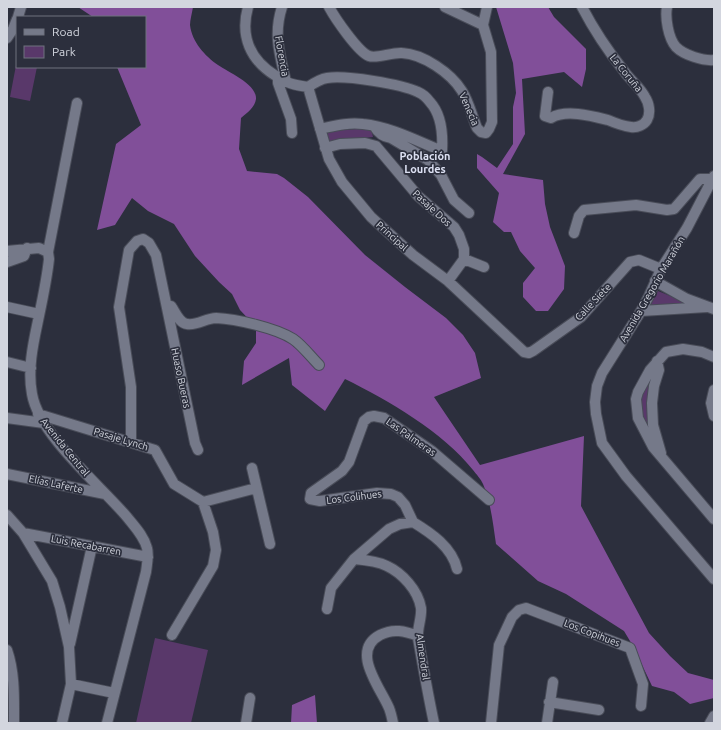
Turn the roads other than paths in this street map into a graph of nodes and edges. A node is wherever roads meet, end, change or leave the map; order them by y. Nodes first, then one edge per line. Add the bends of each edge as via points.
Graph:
1 (248, 7) edge
2 (282, 7) edge
3 (329, 7) edge
4 (446, 7) edge
5 (486, 7) edge
6 (582, 7) edge
7 (667, 7) edge
8 (16, 21) edge
9 (483, 25) junction
10 (7, 38) edge
11 (714, 60) edge
12 (282, 80) junction
13 (308, 87) junction
14 (548, 92) dead end
15 (77, 103) dead end
16 (374, 126) junction
17 (320, 129) junction
18 (292, 133) dead end
19 (325, 148) junction
20 (713, 177) edge
21 (469, 213) dead end
22 (574, 233) dead end
23 (28, 248) junction
24 (7, 251) edge
25 (48, 252) junction
26 (464, 259) junction
27 (7, 262) edge
28 (484, 267) dead end
29 (661, 269) junction
30 (448, 281) junction
31 (655, 281) junction
32 (167, 306) junction
33 (7, 307) edge
34 (711, 308) edge
35 (641, 311) junction
36 (40, 314) junction
37 (524, 352) joint
38 (714, 357) edge
39 (657, 361) junction
40 (7, 362) edge
41 (319, 365) dead end
42 (31, 368) junction
43 (714, 390) edge
44 (38, 414) junction
45 (714, 416) edge
46 (7, 418) edge
47 (44, 423) junction
48 (649, 427) junction
49 (131, 442) junction
50 (198, 450) dead end
51 (252, 468) dead end
52 (7, 474) edge
53 (256, 488) junction
54 (311, 493) joint
55 (105, 494) junction
56 (489, 500) dead end
57 (203, 502) junction
58 (7, 515) edge
59 (714, 519) edge
60 (413, 522) junction
61 (24, 533) junction
62 (270, 544) dead end
63 (92, 546) junction
64 (148, 557) junction
65 (354, 559) junction
66 (457, 569) dead end
67 (714, 579) edge
68 (327, 609) dead end
69 (172, 635) dead end
70 (418, 636) junction
71 (69, 647) junction
72 (7, 650) edge
73 (9, 658) edge
74 (553, 682) dead end
75 (71, 684) junction
76 (10, 692) edge
77 (114, 693) junction
78 (250, 698) dead end
79 (550, 702) junction
80 (641, 706) dead end
81 (598, 710) dead end
82 (714, 716) edge
83 (14, 723) edge
84 (62, 723) edge
85 (107, 723) edge
86 (246, 723) edge
87 (393, 723) edge
88 (434, 723) edge
89 (492, 723) edge
90 (547, 723) edge
91 (710, 723) edge

1 - 12 street via 245,30 249,49 258,62
2 - 12 street, Florencia via 277,38
3 - 9 street, Venecia via 349,36 368,56 407,53 439,68 458,85 477,128 486,133 492,122 491,52
4 - 9 street
5 - 9 street
6 - 14 street, La Coruña via 607,49 645,96 649,105 649,116 640,126 632,127 569,114 551,118 545,116
7 - 11 street via 668,31 675,46 692,57
8 - 10 street
12 - 13 street
12 - 18 street, Florencia via 278,83 291,119
13 - 16 street via 327,78 350,78 403,87 417,92 425,96 436,110 443,136 442,151 389,129
13 - 17 street, Principal
15 - 25 street, Avenida Central
16 - 17 street via 342,124
16 - 21 street via 384,137 391,138 428,160 441,175 454,200
17 - 19 street, Principal
19 - 26 street, Pasaje Dos via 340,144 365,143 376,146 418,196 454,227 464,249
19 - 30 street, Principal via 342,182 371,217 413,255
20 - 22 street via 700,179 674,208 667,210 636,205 584,210 579,216
20 - 29 street, Avenida Gregorio Marañón via 687,228
23 - 24 street
23 - 25 street via 40,248
23 - 27 street via 24,256
25 - 36 street, Avenida Central
26 - 28 street
26 - 30 street
29 - 31 street, Avenida Gregorio Marañón
29 - 37 street, Calle Siete via 639,260 630,262 581,317 533,351
30 - 37 street, Principal
31 - 34 street via 687,299
31 - 35 street, Avenida Gregorio Marañón
32 - 41 street via 172,306 180,320 186,324 192,325 216,318 239,321 279,333 293,339
32 - 49 street, Huaso Bueras via 156,255 149,243 143,239 137,241 129,250 119,308 131,387
32 - 50 street, Huaso Bueras
33 - 36 street
34 - 35 street
35 - 67 street, Avenida Gregorio Marañón via 602,373 597,386 595,402 602,443 626,476
36 - 42 street, Avenida Central
38 - 39 street via 683,349 666,352
39 - 48 street via 659,370 654,386
39 - 48 street via 636,399 638,418
40 - 42 street
42 - 44 street, Avenida Central via 32,394
43 - 45 street via 711,403
44 - 47 street, Avenida Central
44 - 49 street, Pasaje Lynch
46 - 47 street
47 - 55 street, Avenida Central
48 - 59 street via 653,447
49 - 57 street, Pasaje Lynch via 155,450 174,484
51 - 53 street
52 - 55 street, Elías Laferte
53 - 57 street
53 - 62 street
54 - 56 street, Las Palmeras via 342,471 349,462 364,421 374,416 384,418 432,451
54 - 60 street, Los Colihues via 310,499 320,501 377,493 391,494 405,505
55 - 64 street, Avenida Central via 143,539
57 - 69 street via 216,550 213,566
58 - 61 street
60 - 65 street via 389,529
60 - 66 street via 436,538 456,562
61 - 63 street, Luis Recabarren
61 - 71 street via 52,581
63 - 64 street, Luis Recabarren
63 - 71 street
64 - 77 street, Avenida Central via 138,607
65 - 68 street via 331,588
65 - 70 street, Almendral via 387,566 400,574 410,585 421,608
70 - 87 street via 396,630 386,632 371,642 367,649 368,667 390,710
70 - 88 street, Almendral
71 - 75 street
72 - 73 street
73 - 76 street
74 - 79 street
75 - 77 street
75 - 84 street
76 - 83 street
77 - 85 street, Avenida Central
78 - 86 street
79 - 81 street
79 - 90 street
80 - 89 street, Los Copihues via 643,684 630,648 526,608 519,610 509,622 499,645
82 - 91 street

